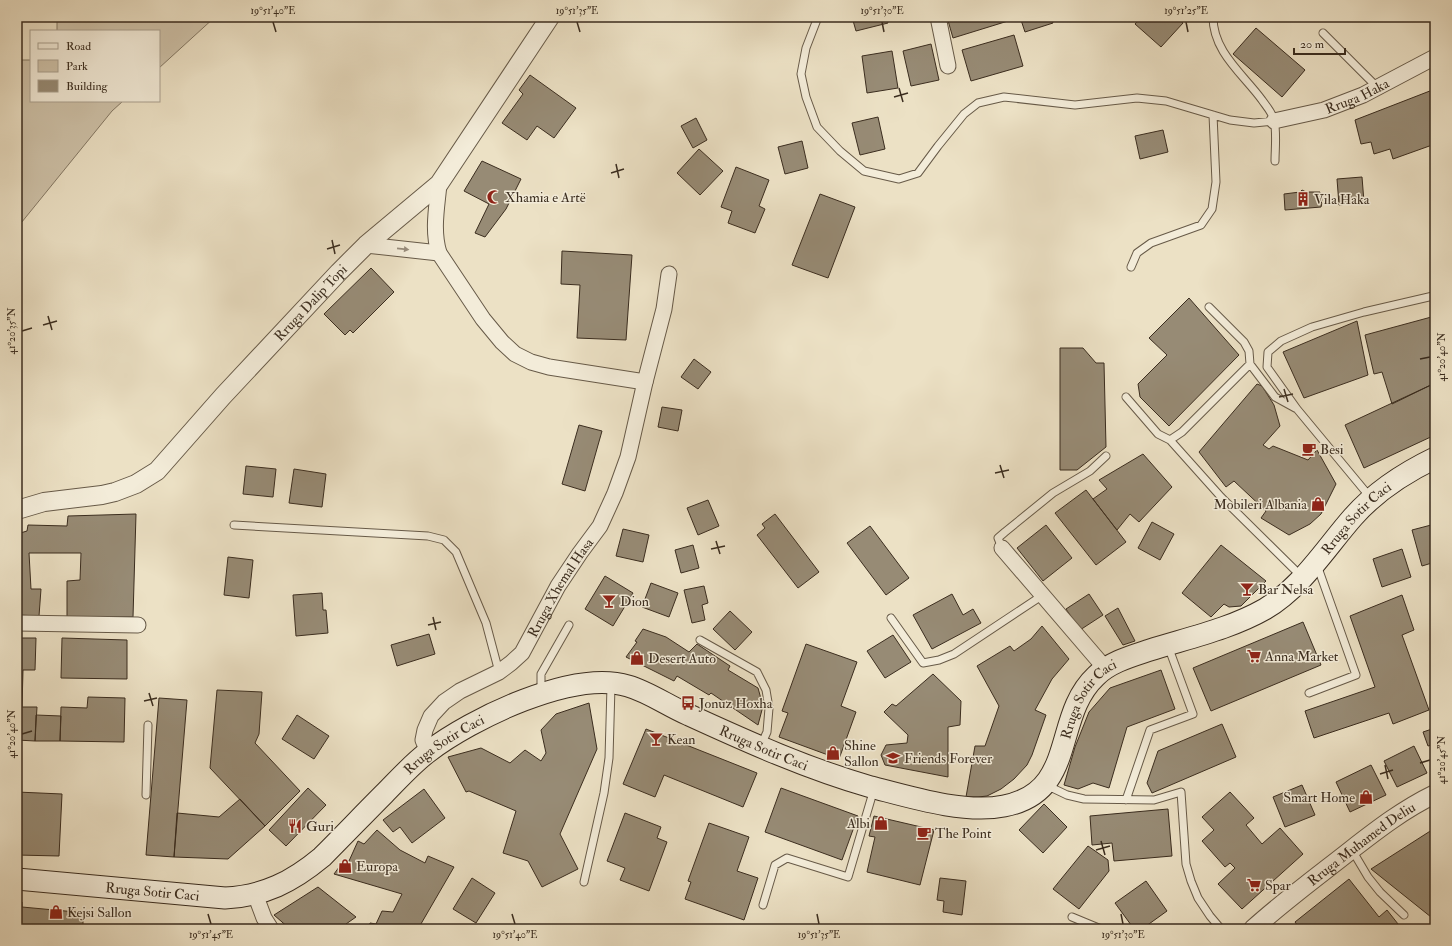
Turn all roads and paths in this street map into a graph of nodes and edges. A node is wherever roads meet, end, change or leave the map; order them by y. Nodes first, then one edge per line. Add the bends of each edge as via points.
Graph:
1 (550, 17) edge
2 (818, 17) edge
3 (938, 17) edge
4 (1212, 17) edge
5 (1323, 33) dead end
6 (1435, 58) edge
7 (948, 66) dead end
8 (1377, 87) junction
9 (1213, 115) junction
10 (1274, 121) junction
11 (1275, 161) dead end
12 (439, 184) junction
13 (366, 245) junction
14 (439, 253) junction
15 (1131, 267) dead end
16 (669, 274) dead end
17 (1433, 296) dead end
18 (1209, 307) dead end
19 (1250, 364) junction
20 (645, 382) junction
21 (1126, 397) dead end
22 (1297, 409) junction
23 (1170, 440) junction
24 (1106, 456) dead end
25 (1435, 458) edge
26 (1371, 499) junction
27 (17, 510) edge
28 (234, 525) dead end
29 (1002, 548) joint
30 (1309, 570) junction
31 (1043, 594) junction
32 (891, 618) dead end
33 (17, 623) edge
34 (569, 625) dead end
35 (138, 626) dead end
36 (700, 640) dead end
37 (1167, 644) junction
38 (1105, 668) junction
39 (499, 672) junction
40 (612, 682) junction
41 (541, 693) junction
42 (1308, 693) dead end
43 (148, 725) dead end
44 (760, 746) junction
45 (428, 752) junction
46 (1046, 784) junction
47 (875, 788) junction
48 (1435, 794) edge
49 (146, 795) dead end
50 (1126, 800) junction
51 (1352, 850) junction
52 (17, 879) edge
53 (584, 882) dead end
54 (255, 894) junction
55 (763, 905) dead end
56 (1404, 915) dead end
57 (1072, 917) dead end
58 (271, 929) edge
59 (1101, 929) edge
60 (1221, 929) edge
61 (1253, 929) edge

1 - 12 street, Rruga Dalip Topi
2 - 9 lane via 806,48 801,74 806,97 818,127 840,151 864,171 899,179 918,174 964,114 978,103 1004,97 1075,104 1137,98 1166,101
3 - 7 street
4 - 10 lane via 1217,41 1224,54 1268,108
5 - 8 lane
6 - 8 street, Rruga Haka
8 - 10 street, Rruga Haka via 1324,110
9 - 10 lane via 1254,123
9 - 15 lane via 1216,182 1212,209 1201,225 1151,242 1137,253
10 - 11 lane
12 - 13 street, Rruga Dalip Topi
12 - 14 street via 435,228
13 -> 14 street
13 - 27 street, Rruga Dalip Topi via 275,339 149,477 115,492 44,502
14 - 20 street via 484,319 515,354 549,367
16 - 20 street, Rruga Xhemal Hasa via 664,309
17 - 22 lane via 1312,327 1281,341 1268,352 1267,367
18 - 19 lane via 1244,342 1249,351
19 - 22 lane via 1275,397
19 - 23 lane via 1182,432
20 - 39 street, Rruga Xhemal Hasa via 628,457 600,526 558,586 522,653
21 - 23 lane via 1158,434
22 - 26 lane
23 - 30 lane via 1221,497 1290,564
24 - 29 lane via 1090,471 1053,493 998,538
25 - 26 main road, Rruga Sotir Caci via 1395,481
26 - 30 main road, Rruga Sotir Caci via 1355,514
28 - 39 lane via 428,536 444,540 456,552 479,604
29 - 31 street
30 - 37 main road, Rruga Sotir Caci via 1282,597 1264,609 1226,626
30 - 42 lane via 1356,675
31 - 32 lane via 954,654 923,663
31 - 38 street
33 - 35 street
34 - 41 lane via 541,674
36 - 44 lane via 757,672 766,690 769,708 767,732
37 - 38 main road, Rruga Sotir Caci via 1130,656
37 - 50 lane via 1193,714 1150,730
38 - 46 main road, Rruga Sotir Caci via 1095,676 1081,697 1057,763
39 - 45 street, Rruga Xhemal Hasa via 460,691 444,702 431,716 424,740
40 - 41 main road, Rruga Sotir Caci via 576,684
40 - 44 main road, Rruga Sotir Caci via 644,692
40 - 53 lane via 610,758
41 - 45 main road, Rruga Sotir Caci via 459,731
43 - 49 lane
44 - 47 main road, Rruga Sotir Caci via 806,766
45 - 54 main road, Rruga Sotir Caci via 308,869 273,889
46 - 47 main road, Rruga Sotir Caci via 1026,800 1000,807 984,808 936,803
46 - 50 lane via 1067,795 1084,799
47 - 55 lane via 848,877 787,858 775,865
48 - 51 street, Rruga Muhamed Deliu via 1399,814
50 - 60 lane via 1154,800 1181,792 1186,864 1198,898
51 - 56 lane via 1368,878
51 - 61 street, Rruga Muhamed Deliu
52 - 54 main road, Rruga Sotir Caci via 225,898
54 - 58 street
57 - 59 lane

